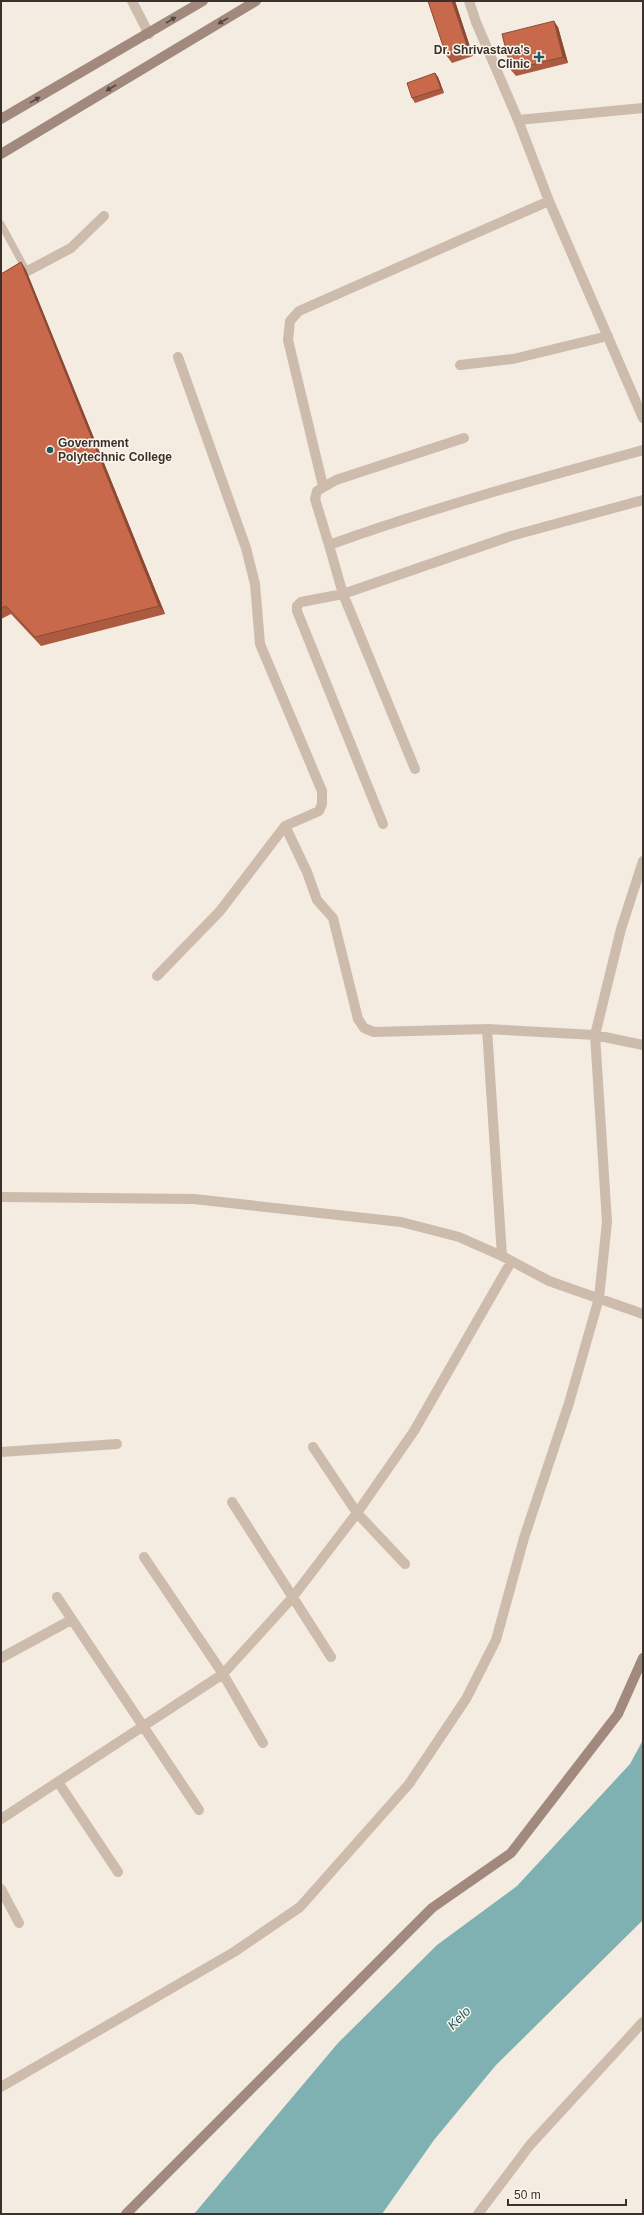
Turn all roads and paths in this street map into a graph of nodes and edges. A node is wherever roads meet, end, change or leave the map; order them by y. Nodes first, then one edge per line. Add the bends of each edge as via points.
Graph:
1 (132, 1) edge
2 (203, 1) edge
3 (256, 1) edge
4 (469, 1) edge
5 (150, 34) junction
6 (643, 108) edge
7 (1, 119) edge
8 (518, 120) junction
9 (1, 154) edge
10 (549, 201) junction
11 (104, 216) dead end
12 (1, 224) edge
13 (26, 270) junction
14 (1, 285) edge
15 (608, 336) junction
16 (178, 357) dead end
17 (460, 365) dead end
18 (643, 418) edge
19 (464, 438) dead end
20 (643, 450) edge
21 (323, 486) junction
22 (643, 500) edge
23 (329, 545) junction
24 (343, 594) junction
25 (415, 769) dead end
26 (383, 824) dead end
27 (285, 826) junction
28 (643, 861) edge
29 (157, 976) dead end
30 (487, 1029) junction
31 (595, 1035) junction
32 (643, 1045) edge
33 (1, 1197) edge
34 (507, 1259) junction
35 (599, 1298) junction
36 (643, 1314) edge
37 (117, 1444) dead end
38 (313, 1447) dead end
39 (1, 1452) edge
40 (232, 1502) dead end
41 (357, 1513) junction
42 (144, 1557) dead end
43 (405, 1564) dead end
44 (57, 1597) dead end
45 (292, 1598) junction
46 (71, 1620) junction
47 (331, 1657) dead end
48 (1, 1658) edge
49 (643, 1658) edge
50 (223, 1674) junction
51 (143, 1727) junction
52 (263, 1743) dead end
53 (58, 1782) junction
54 (199, 1810) dead end
55 (1, 1819) edge
56 (118, 1872) dead end
57 (1, 1889) edge
58 (19, 1923) dead end
59 (643, 2022) edge
60 (1, 2087) edge
61 (126, 2214) edge
62 (478, 2214) edge

1 - 5 street
5 -> 2 street
3 -> 9 street
4 - 8 street
7 -> 5 street
6 - 8 street
8 - 10 street
10 - 15 street
10 - 21 street via 299,311 290,321 288,340
11 - 13 street via 72,248
12 - 13 lane
13 - 14 street
15 - 17 street via 513,359
15 - 18 street
16 - 27 street via 246,548 255,584 260,644 322,791 319,811
19 - 21 street
20 - 23 street via 489,492 392,522
21 - 23 street via 316,491 315,499
22 - 24 street via 512,536
23 - 24 street
24 - 25 street
24 - 26 street via 301,602 296,606
27 - 29 street via 220,911
27 - 30 street via 317,900 333,918 358,1019 364,1028 374,1032
28 - 31 street via 621,929
30 - 31 street
30 - 34 street
31 - 32 street
31 - 35 street via 607,1222
33 - 34 street via 194,1199 401,1222 458,1237
34 - 35 street via 550,1281
34 - 41 street via 414,1431
35 - 36 street
35 - 60 street via 569,1403 524,1538 496,1640 466,1699 408,1784 300,1906 234,1952
37 - 39 street
38 - 41 street
40 - 45 street
41 - 43 street
41 - 45 street
42 - 50 street
44 - 46 street
45 - 47 street
45 - 50 street
46 - 48 street
46 - 51 street
49 - 61 street via 618,1714 511,1853 432,1908
50 - 51 street
50 - 52 street
51 - 53 street
51 - 54 street
53 - 55 street
53 - 56 street
57 - 58 street
59 - 62 street via 530,2145

